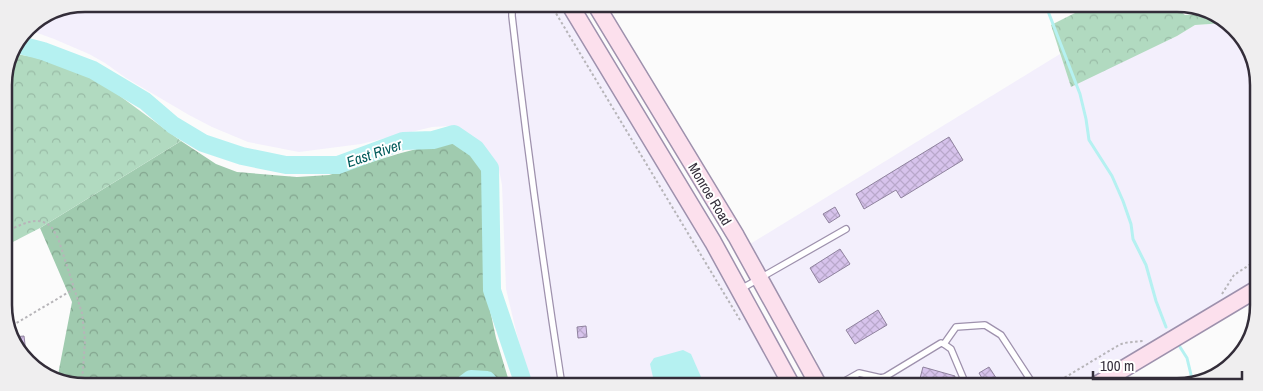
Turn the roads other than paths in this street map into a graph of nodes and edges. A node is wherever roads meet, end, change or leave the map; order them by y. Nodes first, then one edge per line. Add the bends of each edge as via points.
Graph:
1 (512, 12) edge
2 (574, 12) edge
3 (600, 12) edge
4 (846, 229) dead end
5 (759, 278) junction
6 (739, 291) junction
7 (1250, 293) edge
8 (944, 344) junction
9 (561, 378) edge
10 (788, 378) edge
11 (815, 378) edge
12 (850, 378) edge
13 (880, 378) joint
14 (963, 378) edge
15 (1029, 378) edge
16 (1109, 378) edge

1 - 9 lane via 533,196
2 - 6 main road, Monroe Road via 713,242
3 - 5 main road, Monroe Road
4 - 5 lane
5 - 6 lane
5 - 11 main road, Monroe Road
6 - 10 main road, Monroe Road
7 - 16 main road
8 - 13 lane
8 - 14 lane via 951,349
8 - 15 lane via 956,327 984,325 1001,335
12 - 13 lane via 859,373

